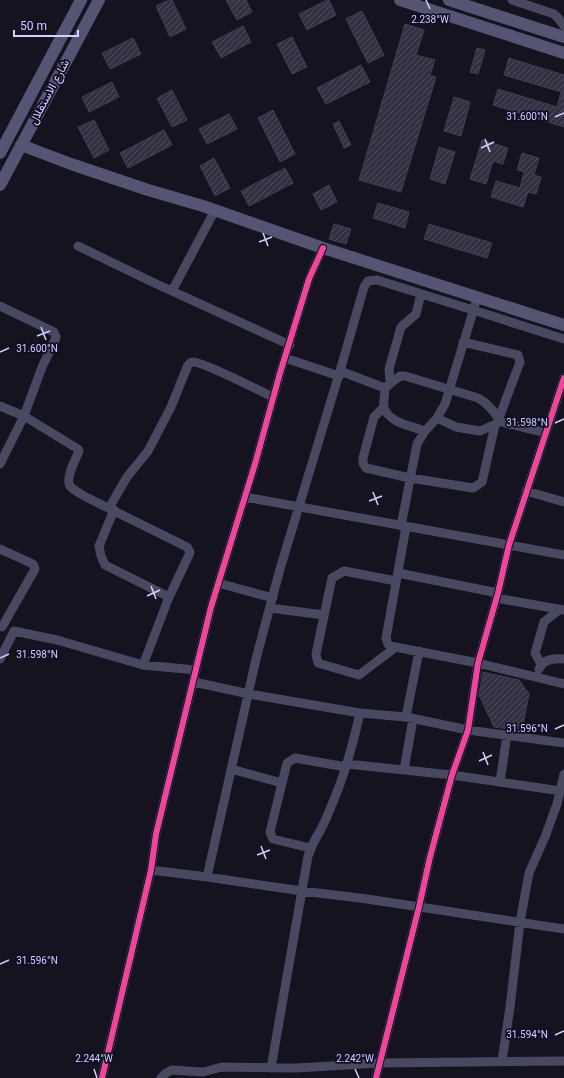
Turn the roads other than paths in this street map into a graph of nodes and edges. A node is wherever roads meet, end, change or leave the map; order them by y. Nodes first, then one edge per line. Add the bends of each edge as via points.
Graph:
1 (81, 0) edge
2 (99, 0) edge
3 (400, 0) edge
4 (449, 0) edge
5 (512, 0) edge
6 (564, 26) edge
7 (564, 37) edge
8 (564, 53) edge
9 (21, 145) junction
10 (0, 153) edge
11 (0, 185) edge
12 (215, 210) junction
13 (78, 246) dead end
14 (323, 248) junction
15 (172, 291) junction
16 (421, 294) junction
17 (475, 304) junction
18 (0, 306) edge
19 (564, 325) edge
20 (564, 339) edge
21 (463, 342) junction
22 (290, 345) junction
23 (285, 358) junction
24 (340, 374) junction
25 (564, 378) edge
26 (388, 386) junction
27 (449, 390) junction
28 (273, 397) junction
29 (0, 406) edge
30 (384, 407) junction
31 (24, 416) junction
32 (437, 418) junction
33 (498, 422) junction
34 (425, 431) junction
35 (546, 433) junction
36 (0, 464) edge
37 (410, 478) junction
38 (526, 491) junction
39 (245, 497) junction
40 (564, 502) edge
41 (299, 507) junction
42 (111, 509) junction
43 (404, 526) junction
44 (509, 545) junction
45 (0, 548) edge
46 (564, 555) edge
47 (397, 577) junction
48 (218, 583) junction
49 (168, 596) junction
50 (497, 596) junction
51 (273, 598) junction
52 (270, 608) junction
53 (562, 610) edge
54 (324, 615) junction
55 (1, 627) edge
56 (14, 631) junction
57 (396, 647) junction
58 (419, 651) junction
59 (0, 659) edge
60 (564, 659) edge
61 (478, 662) junction
62 (541, 664) junction
63 (143, 665) junction
64 (196, 670) junction
65 (536, 677) junction
66 (194, 682) junction
67 (564, 684) edge
68 (248, 694) junction
69 (360, 713) junction
70 (410, 718) junction
71 (468, 730) junction
72 (507, 735) junction
73 (564, 742) edge
74 (346, 766) junction
75 (231, 769) junction
76 (404, 770) junction
77 (564, 774) edge
78 (452, 776) junction
79 (500, 782) junction
80 (282, 783) junction
81 (561, 791) junction
82 (310, 848) junction
83 (151, 870) junction
84 (207, 877) junction
85 (302, 891) junction
86 (419, 907) junction
87 (520, 922) junction
88 (564, 929) edge
89 (502, 1061) junction
90 (564, 1062) edge
91 (379, 1063) junction
92 (271, 1068) junction
93 (102, 1078) edge
94 (161, 1078) edge
95 (376, 1078) edge

1 - 10 main road, شارع الاستقلال
2 - 9 main road, شارع الاستقلال
3 - 8 main road
4 - 7 main road
5 - 6 street via 554,14
9 - 11 main road, شارع الاستقلال
9 - 12 main road via 148,190
12 - 14 main road
12 - 15 street
13 - 15 street
14 - 17 main road
14 - 22 street via 309,279
15 - 22 street
16 - 17 street
16 - 24 street via 377,280 368,281 364,287
16 - 26 street via 416,314 401,327 389,369
17 - 19 main road
17 - 20 street
17 - 21 street
18 - 31 street via 56,334
21 - 27 street
21 - 33 street via 518,355 520,362
22 - 23 street
23 - 24 street
23 - 28 street
24 - 26 street
24 - 41 street
25 - 35 street
26 - 27 street via 400,376 405,376
26 - 30 street
27 - 32 street
27 - 33 street via 483,401
28 - 39 street
28 - 42 street via 211,368 195,362 190,363 148,452 127,477
29 - 31 street
30 - 34 street via 388,415 398,422
30 - 37 street via 374,417 363,463 366,468
31 - 36 street
31 - 42 street via 76,447 78,451 69,476 69,484 86,497
32 - 33 street via 456,427 480,431
32 - 34 street
33 - 35 street
33 - 37 street via 482,482 473,488
34 - 37 street via 417,444
35 - 38 street
37 - 43 street
38 - 40 street
38 - 44 street
39 - 41 street
39 - 48 street
41 - 43 street
41 - 51 street
42 - 49 street via 99,546 105,565
42 - 49 street via 189,550 190,556
43 - 44 street
43 - 47 street
44 - 46 street
44 - 50 street
45 - 55 street via 33,564 35,569
47 - 50 street
47 - 54 street via 344,571 332,578
47 - 57 street via 386,638 390,646
48 - 51 street
48 - 64 street
49 - 63 street
50 - 53 street
50 - 61 street
51 - 52 street
52 - 54 street
52 - 68 street
53 - 62 street via 544,622 535,653
54 - 57 street via 316,654 318,663 359,674
55 - 56 street
56 - 59 street
56 - 63 street via 57,640
57 - 58 street
58 - 61 street
58 - 70 street
60 - 62 street via 547,660
61 - 65 street
61 - 71 street
62 - 65 street
63 - 64 street
64 - 66 street
65 - 67 street
66 - 68 street
66 - 83 street via 156,834
68 - 69 street
68 - 75 street
69 - 70 street
69 - 74 street
70 - 71 street
70 - 76 street
71 - 72 street
71 - 78 street
72 - 73 street
72 - 79 street
74 - 76 street
74 - 80 street via 294,758 287,763
74 - 82 street via 321,829
75 - 80 street
75 - 84 street
76 - 78 street
77 - 81 street
78 - 79 street
78 - 86 street
79 - 81 street
80 - 82 street via 270,832 273,839
81 - 87 street via 529,874
82 - 85 street
83 - 84 street
83 - 93 street
84 - 85 street
85 - 86 street
85 - 92 street
86 - 87 street
86 - 91 street
87 - 88 street
87 - 89 street
89 - 90 street
89 - 91 street
91 - 92 street
91 - 95 street
92 - 94 street via 222,1067 203,1072 178,1069 169,1071

